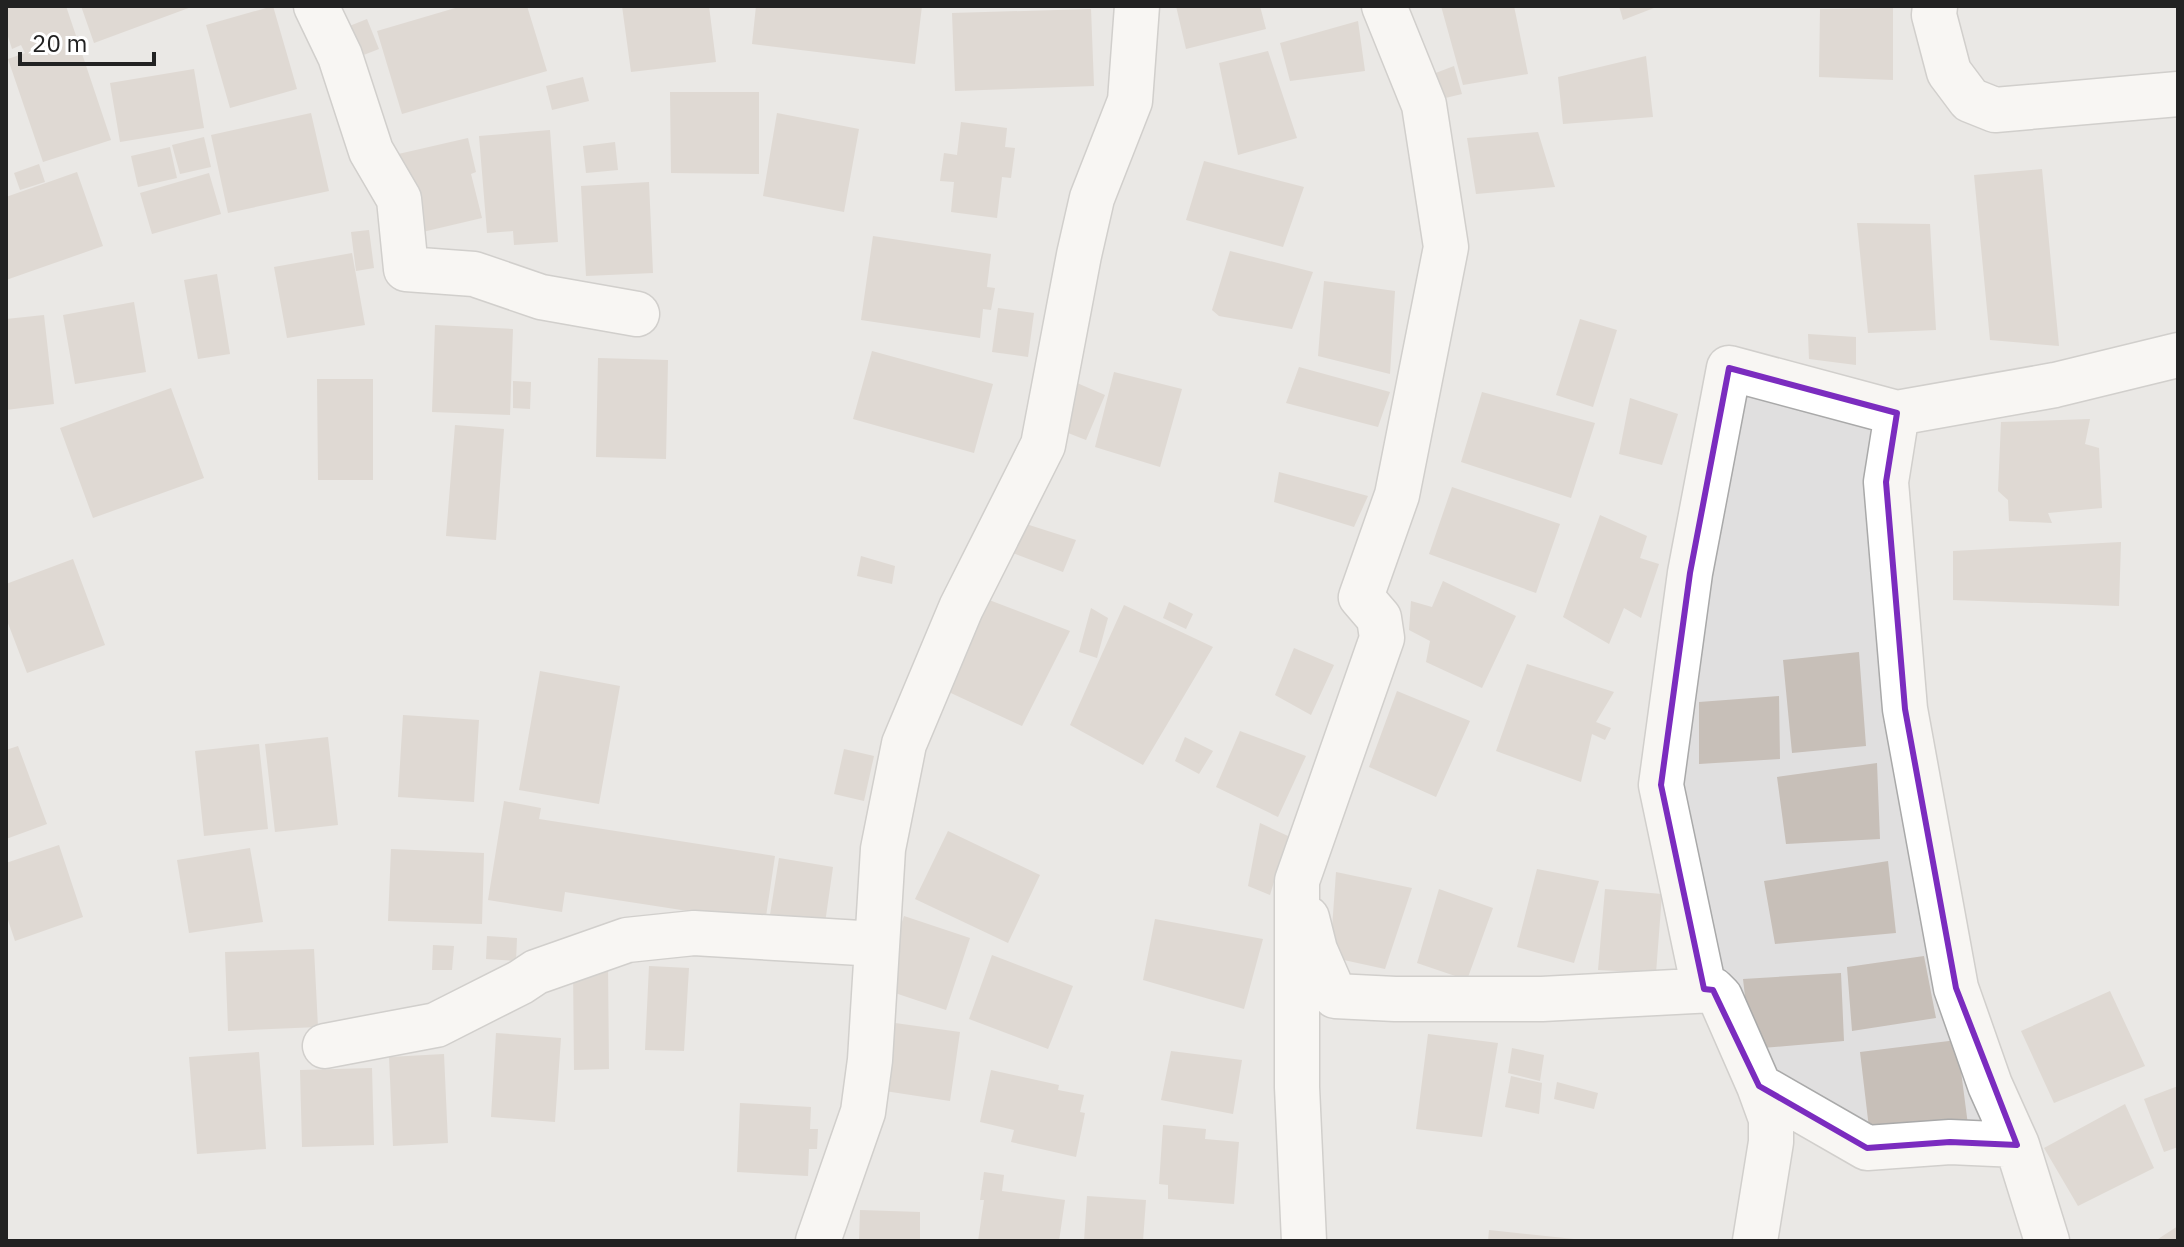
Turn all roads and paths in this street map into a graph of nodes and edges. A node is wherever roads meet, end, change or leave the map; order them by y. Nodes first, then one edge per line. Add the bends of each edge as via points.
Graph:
1 (316, 6) edge
2 (1137, 6) edge
3 (1384, 6) edge
4 (1935, 6) edge
5 (2178, 94) edge
6 (637, 314) dead end
7 (2178, 355) edge
8 (1897, 413) junction
9 (1297, 881) junction
10 (877, 944) junction
11 (1704, 989) junction
12 (325, 1046) dead end
13 (1759, 1086) junction
14 (2017, 1145) junction
15 (818, 1241) edge
16 (1304, 1241) edge
17 (1755, 1241) edge
18 (2047, 1241) edge

1 - 6 street via 340,56 371,151 399,199 406,269 474,274 541,297
2 - 10 street via 1130,101 1092,198 1043,445 961,608 904,744 883,849
3 - 9 street via 1424,105 1446,247 1397,495 1361,597 1379,618 1382,638
4 - 5 street via 1949,72 1970,100 1995,110
7 - 8 street via 2055,385
8 - 11 street via 1729,368 1690,573 1661,785
8 - 14 street via 1886,482 1905,709 1956,988
9 - 11 street via 1315,950 1335,996 1542,999
9 - 16 street via 1297,1087
10 - 12 street via 694,933 627,940 536,972 436,1025
10 - 15 street via 863,1112
11 - 13 street via 1720,997
13 - 14 street via 1867,1148 1950,1142
13 - 17 street via 1771,1119 1771,1142
14 - 18 street

